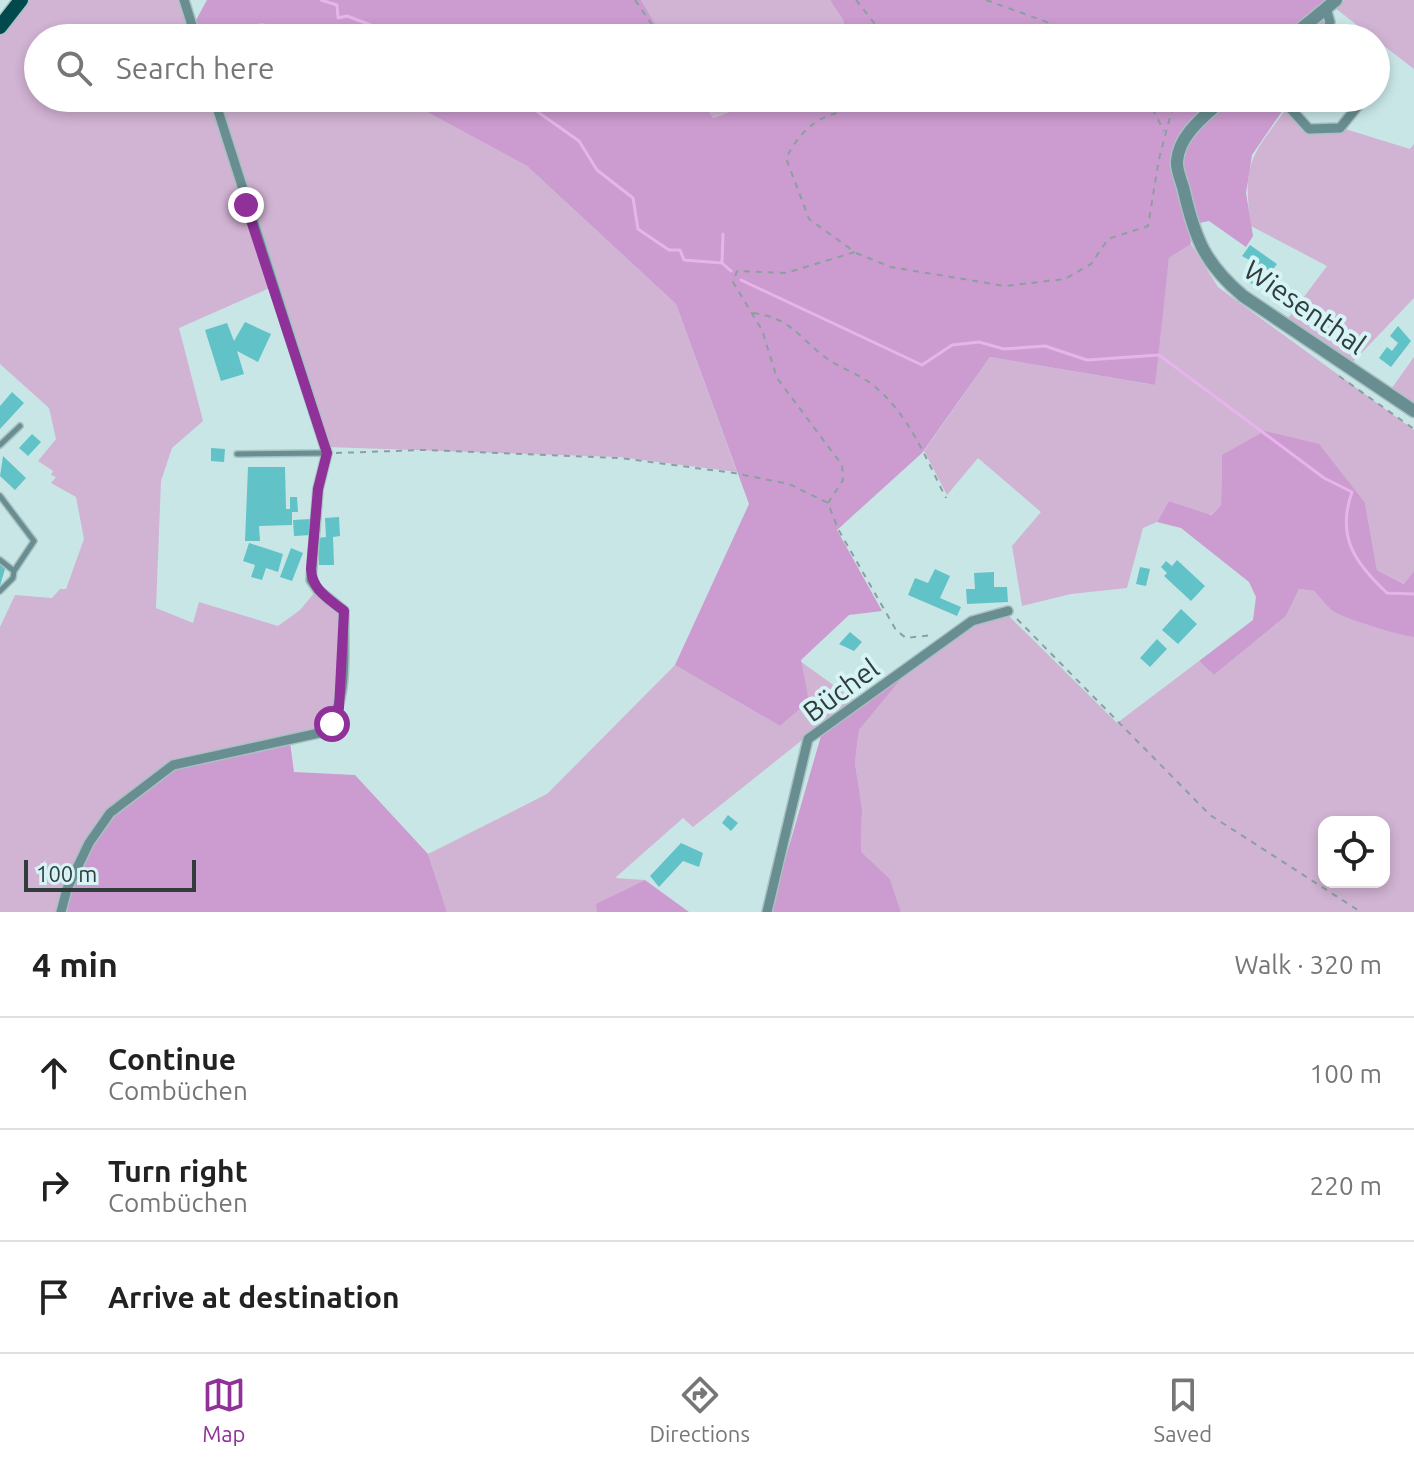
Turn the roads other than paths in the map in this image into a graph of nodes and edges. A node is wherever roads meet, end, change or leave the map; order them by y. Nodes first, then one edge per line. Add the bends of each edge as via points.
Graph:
1 (21, 0) edge
2 (184, 0) edge
3 (1331, 4) edge
4 (192, 24) edge
5 (1307, 24) edge
6 (1329, 24) edge
7 (0, 27) edge
8 (218, 112) edge
9 (1209, 112) edge
10 (1294, 112) edge
11 (1353, 112) edge
12 (1414, 411) edge
13 (20, 426) dead end
14 (0, 445) edge
15 (327, 453) junction
16 (237, 454) dead end
17 (0, 496) edge
18 (0, 560) edge
19 (14, 571) junction
20 (0, 591) edge
21 (1008, 611) road end
22 (61, 912) edge
23 (767, 912) edge

1 - 7 main road
2 - 4 street
3 - 5 street
3 - 6 street
8 - 15 street
9 - 12 street, Wiesenthal via 1189,131 1177,161 1192,224 1218,276
10 - 11 street via 1309,129 1340,128
13 - 14 lane
15 - 16 lane
15 - 22 street via 318,489 311,580 344,611 339,708 332,724 319,733 173,765 110,813 89,843
17 - 19 lane via 34,541
18 - 19 lane
19 - 20 lane
21 - 23 street, Büchel via 972,621 808,739

